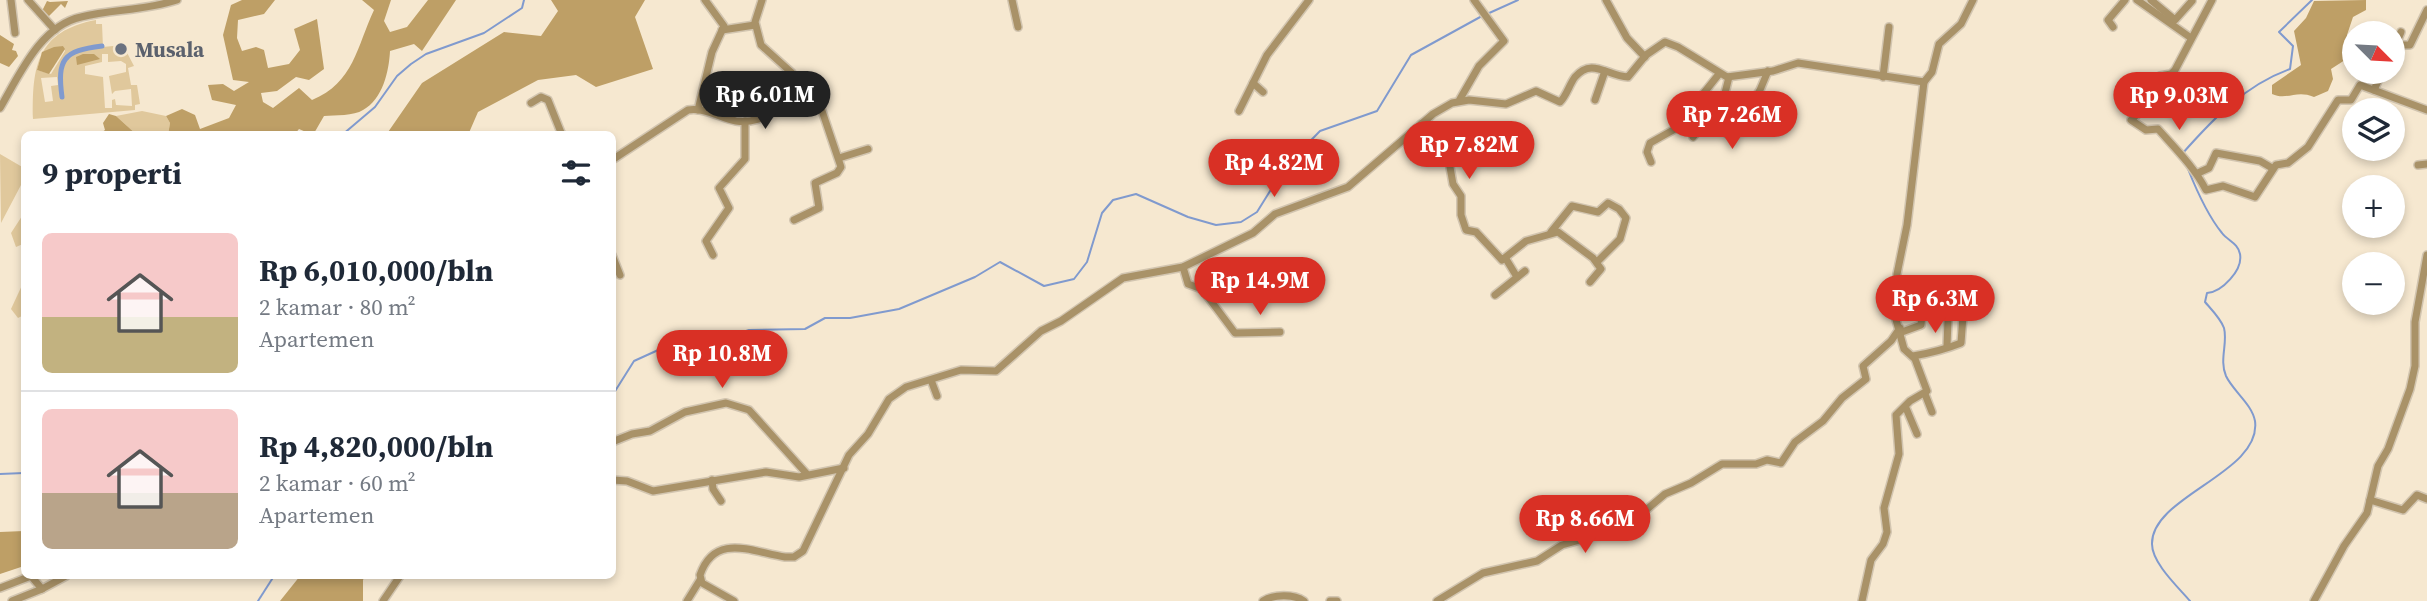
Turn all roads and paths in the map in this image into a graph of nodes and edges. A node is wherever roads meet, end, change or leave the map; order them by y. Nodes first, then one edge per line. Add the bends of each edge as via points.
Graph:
1 (11, 0) edge
2 (28, 0) edge
3 (177, 0) edge
4 (705, 0) edge
5 (762, 0) edge
6 (1012, 0) edge
7 (1309, 0) edge
8 (1474, 0) edge
9 (1606, 0) edge
10 (1973, 0) edge
11 (2125, 0) edge
12 (2137, 0) edge
13 (2151, 0) edge
14 (2212, 0) edge
15 (2192, 1) edge
16 (160, 3) edge
17 (2427, 10) edge
18 (755, 25) junction
19 (1018, 27) dead end
20 (1889, 27) dead end
21 (2113, 27) dead end
22 (55, 30) junction
23 (722, 30) junction
24 (15, 33) dead end
25 (2191, 38) junction
26 (2405, 45) edge
27 (1645, 57) junction
28 (1605, 71) junction
29 (1768, 71) junction
30 (792, 73) junction
31 (1719, 74) junction
32 (1729, 77) junction
33 (1883, 77) junction
34 (1924, 82) junction
35 (1253, 83) junction
36 (2377, 84) edge
37 (2374, 90) junction
38 (1263, 92) dead end
39 (1460, 100) junction
40 (1594, 100) dead end
41 (531, 103) dead end
42 (0, 108) edge
43 (698, 110) junction
44 (2427, 110) edge
45 (1239, 111) dead end
46 (745, 121) junction
47 (1707, 121) junction
48 (1421, 124) junction
49 (560, 131) edge
50 (1693, 137) dead end
51 (868, 149) dead end
52 (616, 157) edge
53 (839, 158) junction
54 (1651, 162) dead end
55 (2272, 168) junction
56 (2198, 173) junction
57 (794, 220) dead end
58 (1551, 232) junction
59 (713, 255) dead end
60 (2427, 255) edge
61 (1506, 259) junction
62 (1598, 261) junction
63 (616, 265) edge
64 (1183, 267) junction
65 (1525, 271) dead end
66 (620, 275) dead end
67 (1517, 276) junction
68 (1590, 282) dead end
69 (1495, 295) dead end
70 (1922, 313) dead end
71 (1963, 316) dead end
72 (1948, 321) dead end
73 (1901, 330) junction
74 (1280, 332) dead end
75 (1947, 345) junction
76 (1913, 356) junction
77 (931, 380) junction
78 (1925, 394) junction
79 (937, 396) dead end
80 (1906, 408) junction
81 (1932, 412) dead end
82 (1917, 433) dead end
83 (616, 440) edge
84 (844, 468) junction
85 (806, 473) junction
86 (616, 480) edge
87 (712, 480) junction
88 (2427, 499) edge
89 (2370, 500) junction
90 (721, 502) dead end
91 (23, 579) edge
92 (34, 579) edge
93 (60, 579) edge
94 (398, 579) edge
95 (700, 579) junction
96 (0, 588) edge
97 (42, 589) junction
98 (12, 601) edge
99 (383, 601) edge
100 (687, 601) edge
101 (734, 601) edge
102 (1264, 601) edge
103 (1304, 601) edge
104 (1330, 601) edge
105 (1337, 601) edge
106 (1437, 601) edge
107 (1862, 601) edge
108 (2314, 601) edge

1 - 24 street
2 - 22 street
3 - 16 street
4 - 23 street via 723,23
5 - 18 street
6 - 19 street
7 - 35 street via 1267,55
8 - 39 street via 1504,41 1479,66
9 - 27 street via 1627,38
10 - 34 street via 1961,24 1939,44 1932,72
11 - 21 street via 2108,20
12 - 25 street
13 - 15 street via 2175,20
14 - 25 street
16 - 22 street via 78,17
17 - 26 street via 2410,45
18 - 23 street
18 - 30 street via 765,52
20 - 33 street
22 - 42 street via 34,52
23 - 43 street
25 - 56 street via 2175,69 2160,76 2150,103 2131,120 2147,130 2158,129
27 - 28 street via 1628,77
27 - 31 street via 1668,42
28 - 39 street via 1584,68 1560,102 1536,91 1506,104
28 - 40 street
29 - 32 street
29 - 33 street via 1798,63
29 - 47 street via 1731,136
30 - 46 street via 784,103 770,114
30 - 53 street via 817,98
31 - 32 street
31 - 54 street via 1675,129 1650,143
32 - 47 street via 1724,97
33 - 34 street
34 - 73 street via 1897,279 1895,316
35 - 38 street
35 - 45 street
36 - 37 street
37 - 44 street
37 - 55 street via 2360,85 2351,100 2338,100 2308,147 2288,163
39 - 48 street
41 - 49 street via 541,97 548,100
43 - 46 street
43 - 52 street via 683,113
46 - 59 street via 745,159 719,188 728,212 706,241
47 - 50 street
48 - 61 street via 1431,130 1448,156 1465,229 1476,232
48 - 64 street via 1348,187 1275,214 1253,233
51 - 53 street
53 - 57 street via 840,170 815,183 819,208
55 - 56 street via 2216,153 2209,168
55 - 56 street via 2255,197 2223,187 2207,190
58 - 61 street via 1526,242
58 - 62 street via 1561,233
58 - 62 street via 1572,206 1598,212 1608,203 1619,209 1626,218 1622,236
60 - 89 street via 2414,327 2415,366 2410,389 2378,466
61 - 67 street
62 - 68 street via 1601,269
63 - 66 street
64 - 74 street via 1188,284 1202,289 1235,333
64 - 77 street via 1115,282 1041,331 996,371 967,369
65 - 67 street
67 - 69 street
70 - 73 street via 1921,325
71 - 75 street via 1962,341
72 - 75 street
73 - 76 street via 1905,351
73 - 106 street via 1863,366 1866,379 1795,442 1781,463 1722,464 1665,494 1626,527 1562,545 1537,561 1483,573
75 - 76 street via 1937,352
76 - 78 street via 1926,384
77 - 79 street
77 - 84 street via 906,387 885,403
78 - 80 street
78 - 81 street
80 - 82 street
80 - 107 street via 1896,415 1896,471 1884,509 1886,538 1871,559
83 - 85 street via 646,432 685,412 726,403 749,410
84 - 85 street
84 - 95 street via 799,554 786,557 727,547 713,553
85 - 87 street via 799,477 766,472
86 - 87 street via 649,491
87 - 90 street
88 - 89 street via 2417,495 2403,510
89 - 108 street via 2364,519
91 - 96 street
92 - 97 street
93 - 97 street
94 - 99 street
95 - 100 street
95 - 101 street
97 - 98 street
102 - 103 street via 1292,596
104 - 105 street

